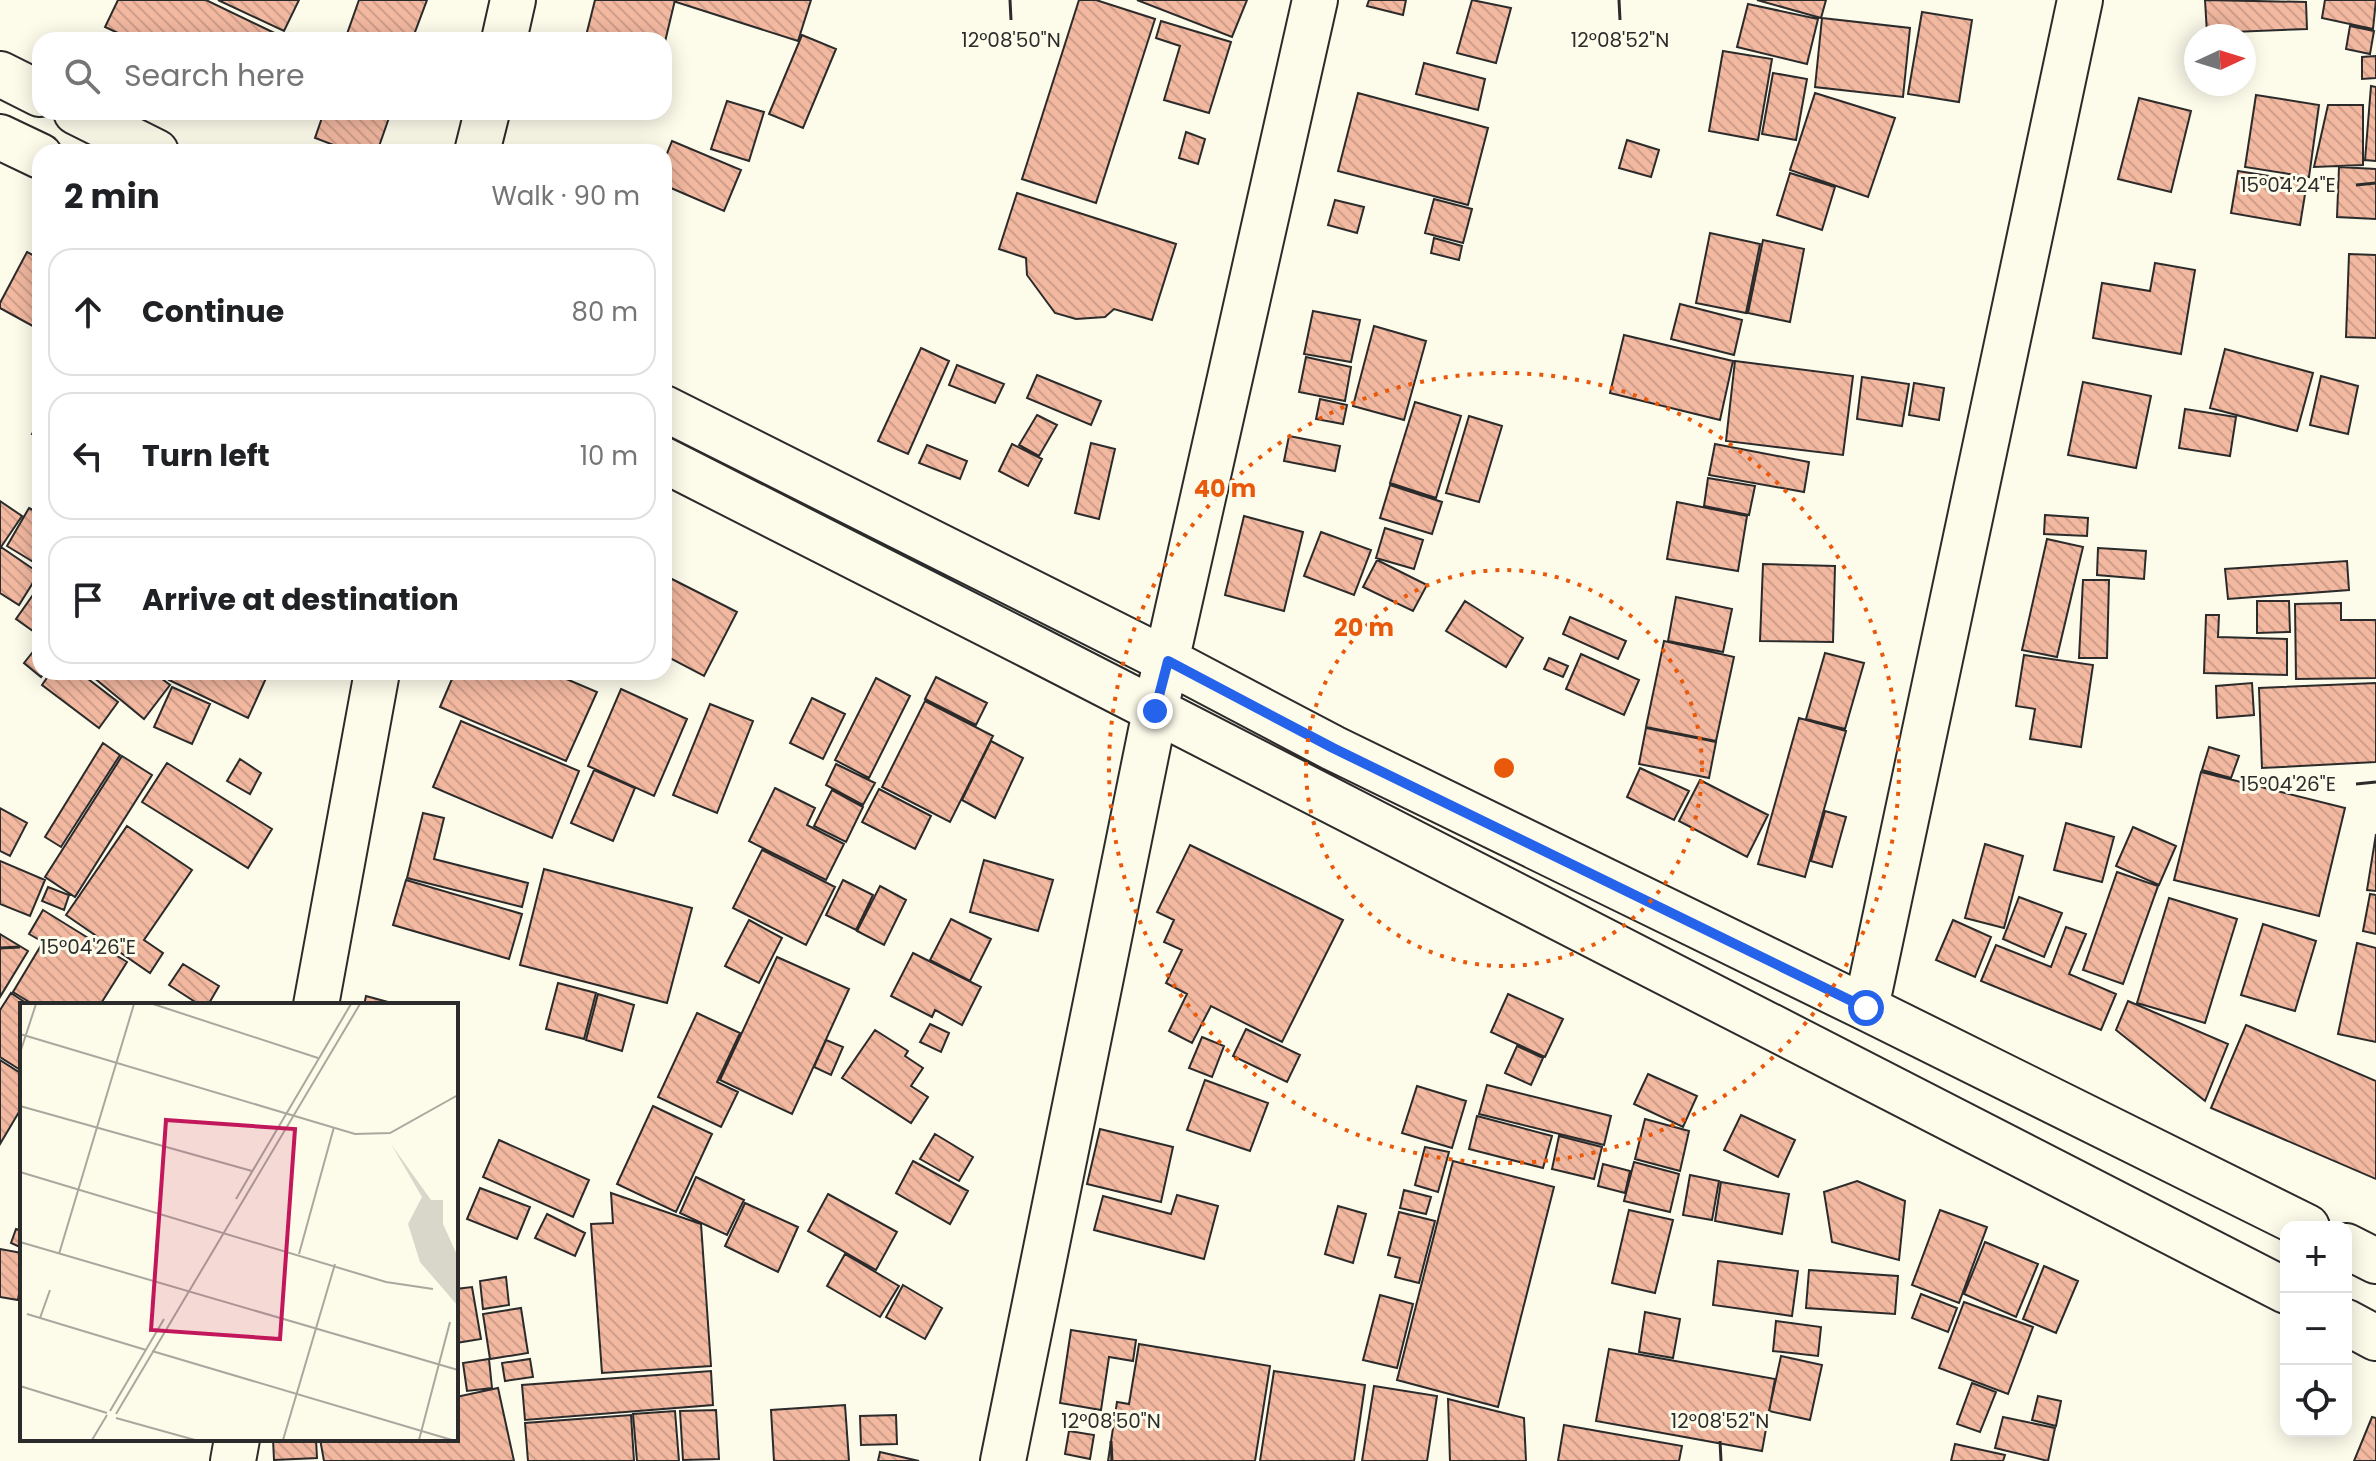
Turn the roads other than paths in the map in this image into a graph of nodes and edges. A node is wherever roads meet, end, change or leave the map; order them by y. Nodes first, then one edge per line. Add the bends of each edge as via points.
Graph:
1 (513, 0) edge
2 (1315, 0) edge
3 (2080, 0) edge
4 (506, 32) edge
5 (0, 74) edge
6 (32, 90) edge
7 (92, 120) edge
8 (485, 120) edge
9 (0, 137) edge
10 (140, 144) edge
11 (479, 144) edge
12 (32, 152) edge
13 (672, 412) edge
14 (672, 464) edge
15 (1168, 661) junction
16 (376, 680) edge
17 (1155, 711) junction
18 (316, 1003) edge
19 (1866, 1008) junction
20 (2295, 1221) edge
21 (2352, 1249) edge
22 (2376, 1261) edge
23 (2280, 1288) edge
24 (2352, 1325) edge
25 (2376, 1338) edge
26 (237, 1441) edge
27 (233, 1461) edge
28 (1003, 1461) edge

1 - 4 street
2 - 15 street
3 - 19 street
5 - 6 street
7 - 10 street
8 - 11 street
9 - 12 street
13 - 15 street
14 - 17 street
15 - 17 street
15 - 19 street via 1333,748
16 - 18 street
17 - 23 street
17 - 28 street
19 - 20 street
21 - 22 street
24 - 25 street
26 - 27 street

